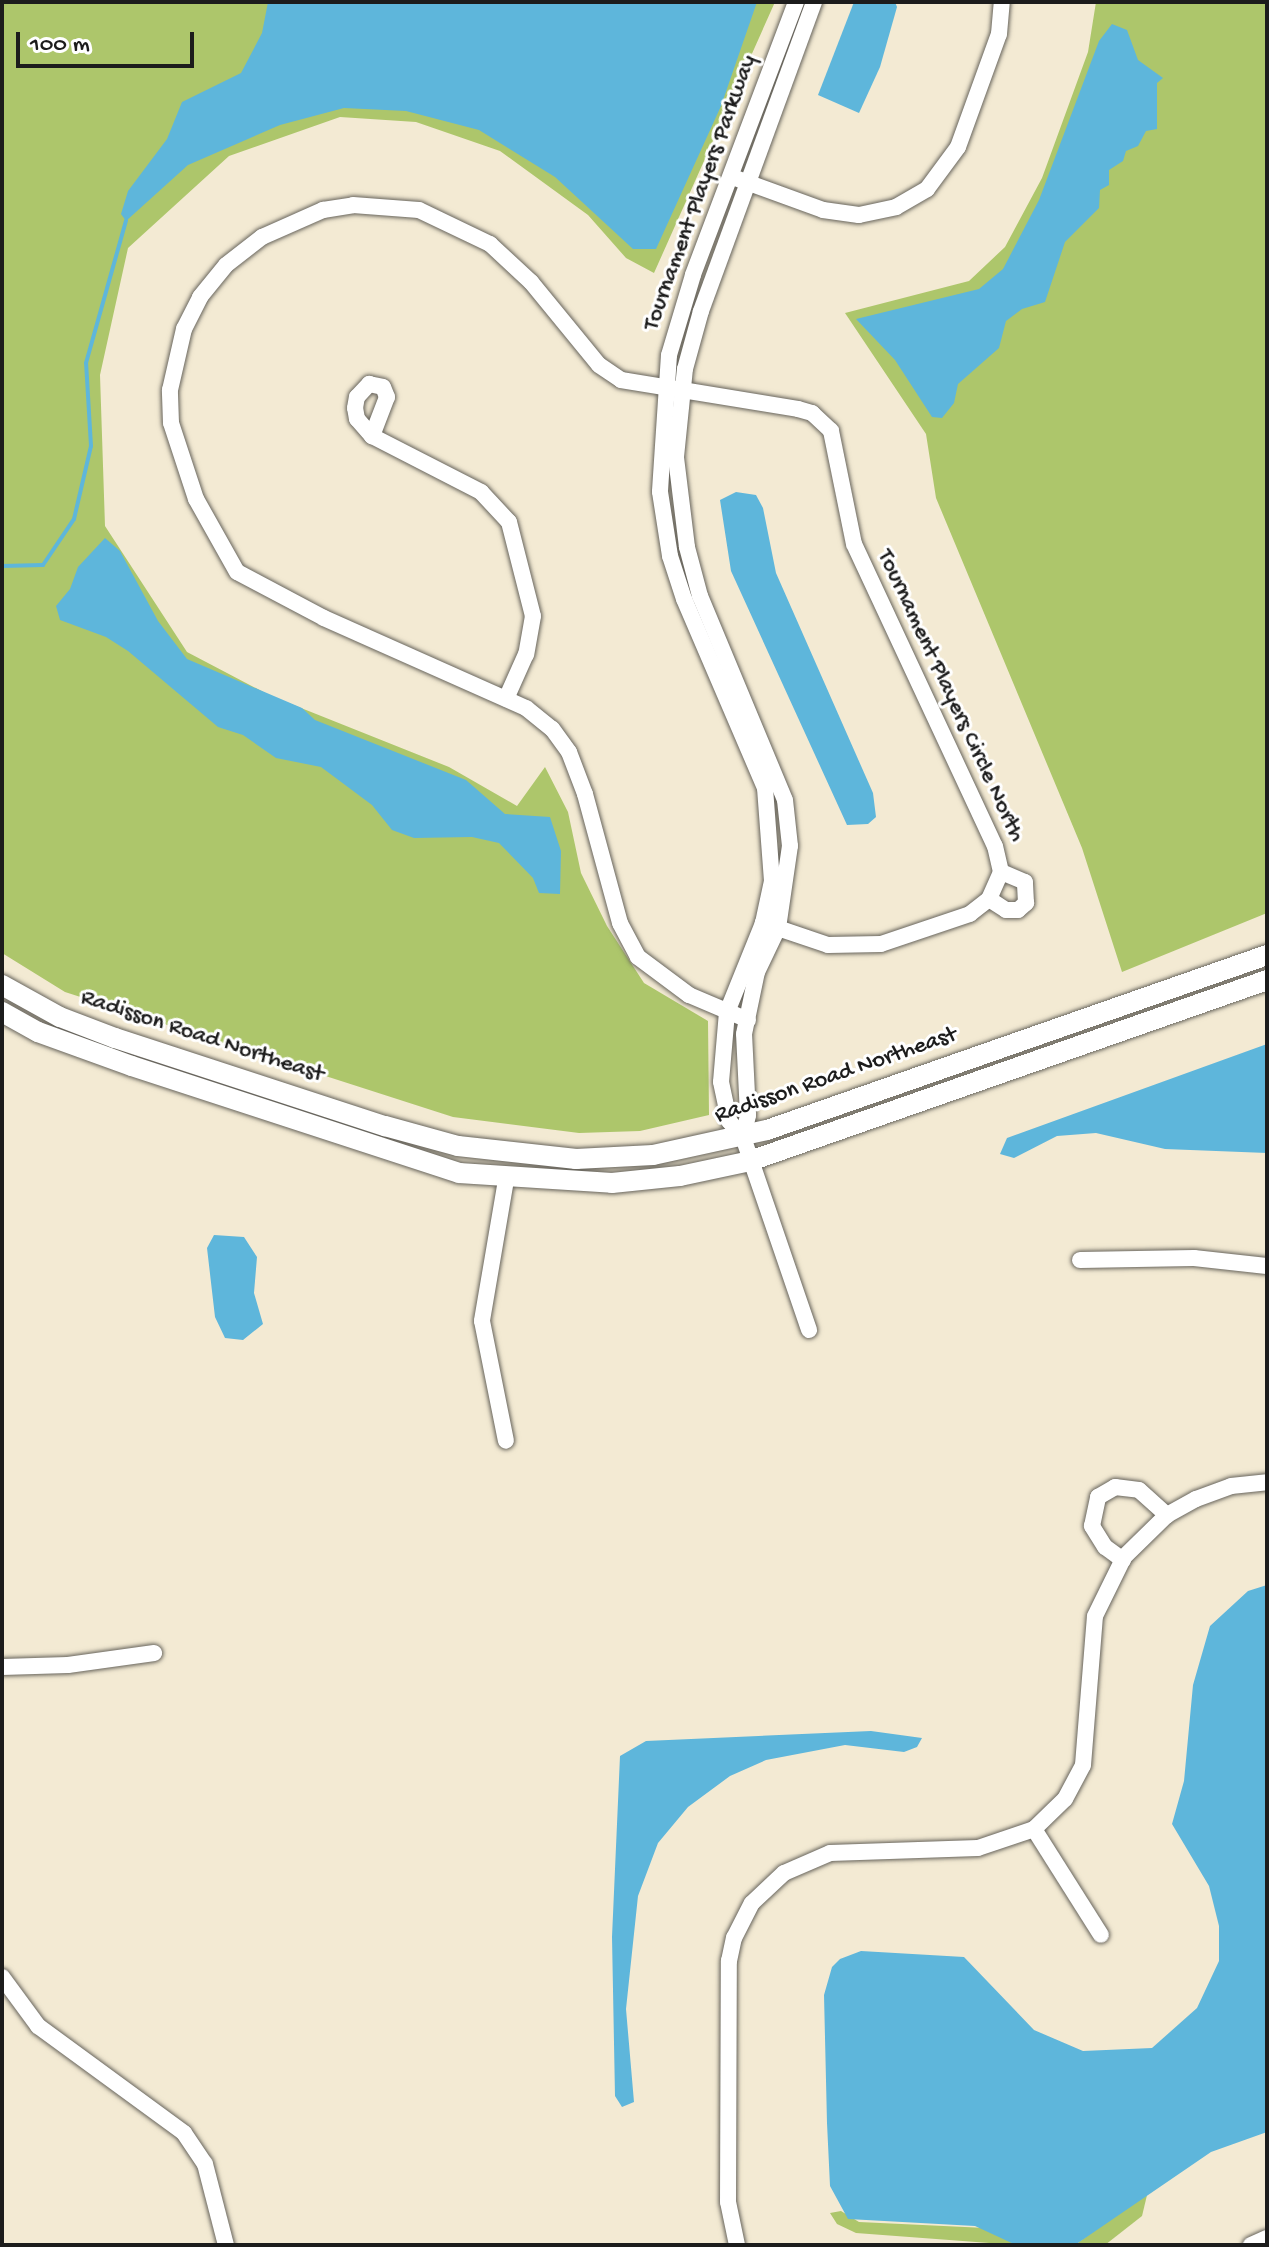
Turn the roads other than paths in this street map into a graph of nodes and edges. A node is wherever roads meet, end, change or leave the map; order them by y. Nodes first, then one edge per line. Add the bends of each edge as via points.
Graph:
1 (796, 2) edge
2 (814, 2) edge
3 (1002, 2) edge
4 (740, 179) junction
5 (675, 392) junction
6 (372, 436) dead end
7 (506, 699) junction
8 (1001, 872) junction
9 (989, 899) junction
10 (771, 926) junction
11 (1267, 955) edge
12 (1267, 980) edge
13 (2, 985) edge
14 (2, 1012) edge
15 (727, 1012) junction
16 (748, 1020) junction
17 (743, 1137) junction
18 (750, 1161) junction
19 (506, 1180) junction
20 (1080, 1260) dead end
21 (1267, 1266) edge
22 (809, 1330) dead end
23 (506, 1441) dead end
24 (1267, 1482) edge
25 (1167, 1515) junction
26 (1123, 1560) junction
27 (154, 1653) dead end
28 (2, 1667) edge
29 (1034, 1829) junction
30 (1101, 1935) dead end
31 (2, 1977) edge
32 (1267, 2238) edge
33 (226, 2245) edge
34 (737, 2245) edge
35 (1251, 2245) edge

1 - 4 street, Tournament Players Parkway
2 - 4 street, Tournament Players Parkway
3 - 4 street via 999,34 958,147 927,189 896,207 859,215 823,210
4 - 5 street, Tournament Players Parkway
5 - 7 street, Tournament Players Circle North via 621,380 599,365 531,282 490,244 419,210 353,205 295,219 226,265 200,297 184,329 170,390 171,423 196,499 237,572 324,618
5 - 8 street, Tournament Players Circle North via 798,409 812,413 831,431 858,555 995,846
5 - 10 street, Tournament Players Parkway via 660,492 670,556 765,788
6 - 7 street via 481,492 509,522 533,616 526,654
7 - 15 street, Tournament Players Circle North via 552,729 569,752 620,923 638,957 660,978
8 - 9 street, Tournament Players Circle North
8 - 9 street via 1025,882 1026,903 1006,910
9 - 10 street via 970,914 881,944 828,945
10 - 15 street, Tournament Players Parkway
10 - 16 street, Tournament Players Parkway
11 - 17 main road, Radisson Road Northeast
12 - 18 main road, Radisson Road Northeast
13 - 17 main road, Radisson Road Northeast via 60,1017 115,1038 458,1146 599,1159 653,1155
14 - 19 main road, Radisson Road Northeast via 38,1032 328,1133 459,1173
15 - 16 street, Tournament Players Circle North
15 - 17 street, Tournament Players Parkway via 721,1082 729,1121
16 - 17 street, Tournament Players Parkway via 743,1056 748,1115
17 - 18 street, Tournament Players Parkway
18 - 19 main road, Radisson Road Northeast via 612,1183
18 - 22 street, Tournament Players Parkway
19 - 23 street via 482,1321
20 - 21 street via 1194,1258
24 - 25 street via 1211,1491
25 - 26 street
25 - 26 street via 1139,1490 1115,1487 1098,1497 1092,1526 1105,1547
26 - 29 street via 1095,1616 1083,1765 1065,1799
27 - 28 street via 68,1665
29 - 30 street
29 - 34 street via 978,1848 830,1853 784,1873 752,1903 729,1961 728,2202
31 - 33 street via 38,2026 184,2133 205,2164
32 - 35 street

